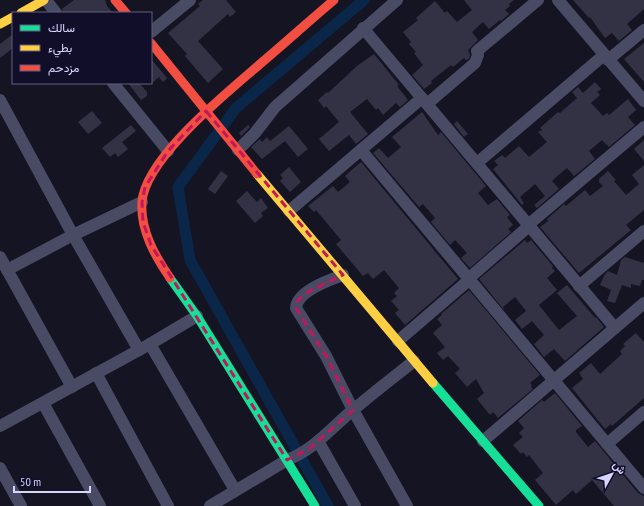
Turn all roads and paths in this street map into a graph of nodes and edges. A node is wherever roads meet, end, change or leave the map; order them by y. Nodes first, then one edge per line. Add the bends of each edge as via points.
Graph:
1 (45, 0) edge
2 (115, 0) edge
3 (190, 0) edge
4 (334, 0) edge
5 (397, 0) edge
6 (538, 0) edge
7 (558, 0) edge
8 (23, 12) edge
9 (55, 12) edge
10 (125, 12) edge
11 (12, 18) edge
12 (0, 24) edge
13 (363, 28) junction
14 (644, 30) edge
15 (152, 31) edge
16 (152, 43) edge
17 (606, 57) junction
18 (114, 84) edge
19 (0, 100) edge
20 (424, 101) junction
21 (644, 101) edge
22 (206, 111) junction
23 (3, 112) edge
24 (644, 127) edge
25 (238, 150) junction
26 (361, 150) junction
27 (168, 151) junction
28 (477, 163) junction
29 (142, 202) junction
30 (289, 211) junction
31 (529, 225) junction
32 (644, 231) edge
33 (73, 235) junction
34 (0, 257) edge
35 (7, 270) junction
36 (343, 275) junction
37 (469, 279) junction
38 (579, 286) junction
39 (644, 303) edge
40 (197, 316) junction
41 (614, 328) junction
42 (398, 341) junction
43 (150, 344) junction
44 (139, 350) junction
45 (414, 361) junction
46 (96, 374) junction
47 (554, 380) junction
48 (72, 387) junction
49 (43, 403) junction
50 (353, 410) junction
51 (644, 412) edge
52 (2, 421) edge
53 (482, 441) junction
54 (314, 444) junction
55 (607, 444) junction
56 (293, 458) junction
57 (0, 468) edge
58 (644, 488) edge
59 (235, 490) junction
60 (21, 506) edge
61 (100, 506) edge
62 (168, 506) edge
63 (210, 506) edge
64 (315, 506) edge
65 (355, 506) edge
66 (407, 506) edge
67 (539, 506) edge

1 - 8 street
1 - 9 street
2 - 10 street
3 - 15 street
4 - 22 street
5 - 13 street
6 - 20 street via 477,51 475,63
7 - 17 street
11 - 12 street
13 - 20 street
13 - 25 street via 276,107
14 - 17 street
16 - 22 street
17 - 21 street
17 - 28 street
18 - 27 street
19 - 23 street
20 - 26 street
20 - 28 street
22 - 25 street
22 - 27 street
23 - 33 street
24 - 31 street
25 - 30 street
26 - 30 street
26 - 37 street
27 - 29 street via 150,176
28 - 31 street
29 - 33 street
29 - 40 street via 143,222 151,245
30 - 36 street
31 - 37 street
31 - 38 street
32 - 38 street
33 - 35 street
33 - 44 street
34 - 35 street
35 - 48 street
36 - 42 street
36 - 50 street via 308,292 298,300 296,308 326,356
37 - 42 street
37 - 47 street
38 - 41 street
39 - 41 street
40 - 43 street
40 - 56 street
41 - 47 street
42 - 45 street
43 - 44 street
43 - 59 street
44 - 46 street
45 - 50 street
45 - 53 street
46 - 48 street
46 - 62 street
47 - 53 street
47 - 55 street
48 - 49 street
49 - 52 street
49 - 61 street
50 - 54 street
50 - 66 street
51 - 55 street
53 - 67 street
54 - 56 street
54 - 65 street
55 - 58 street
56 - 59 street
56 - 64 street
57 - 60 street
59 - 63 street

